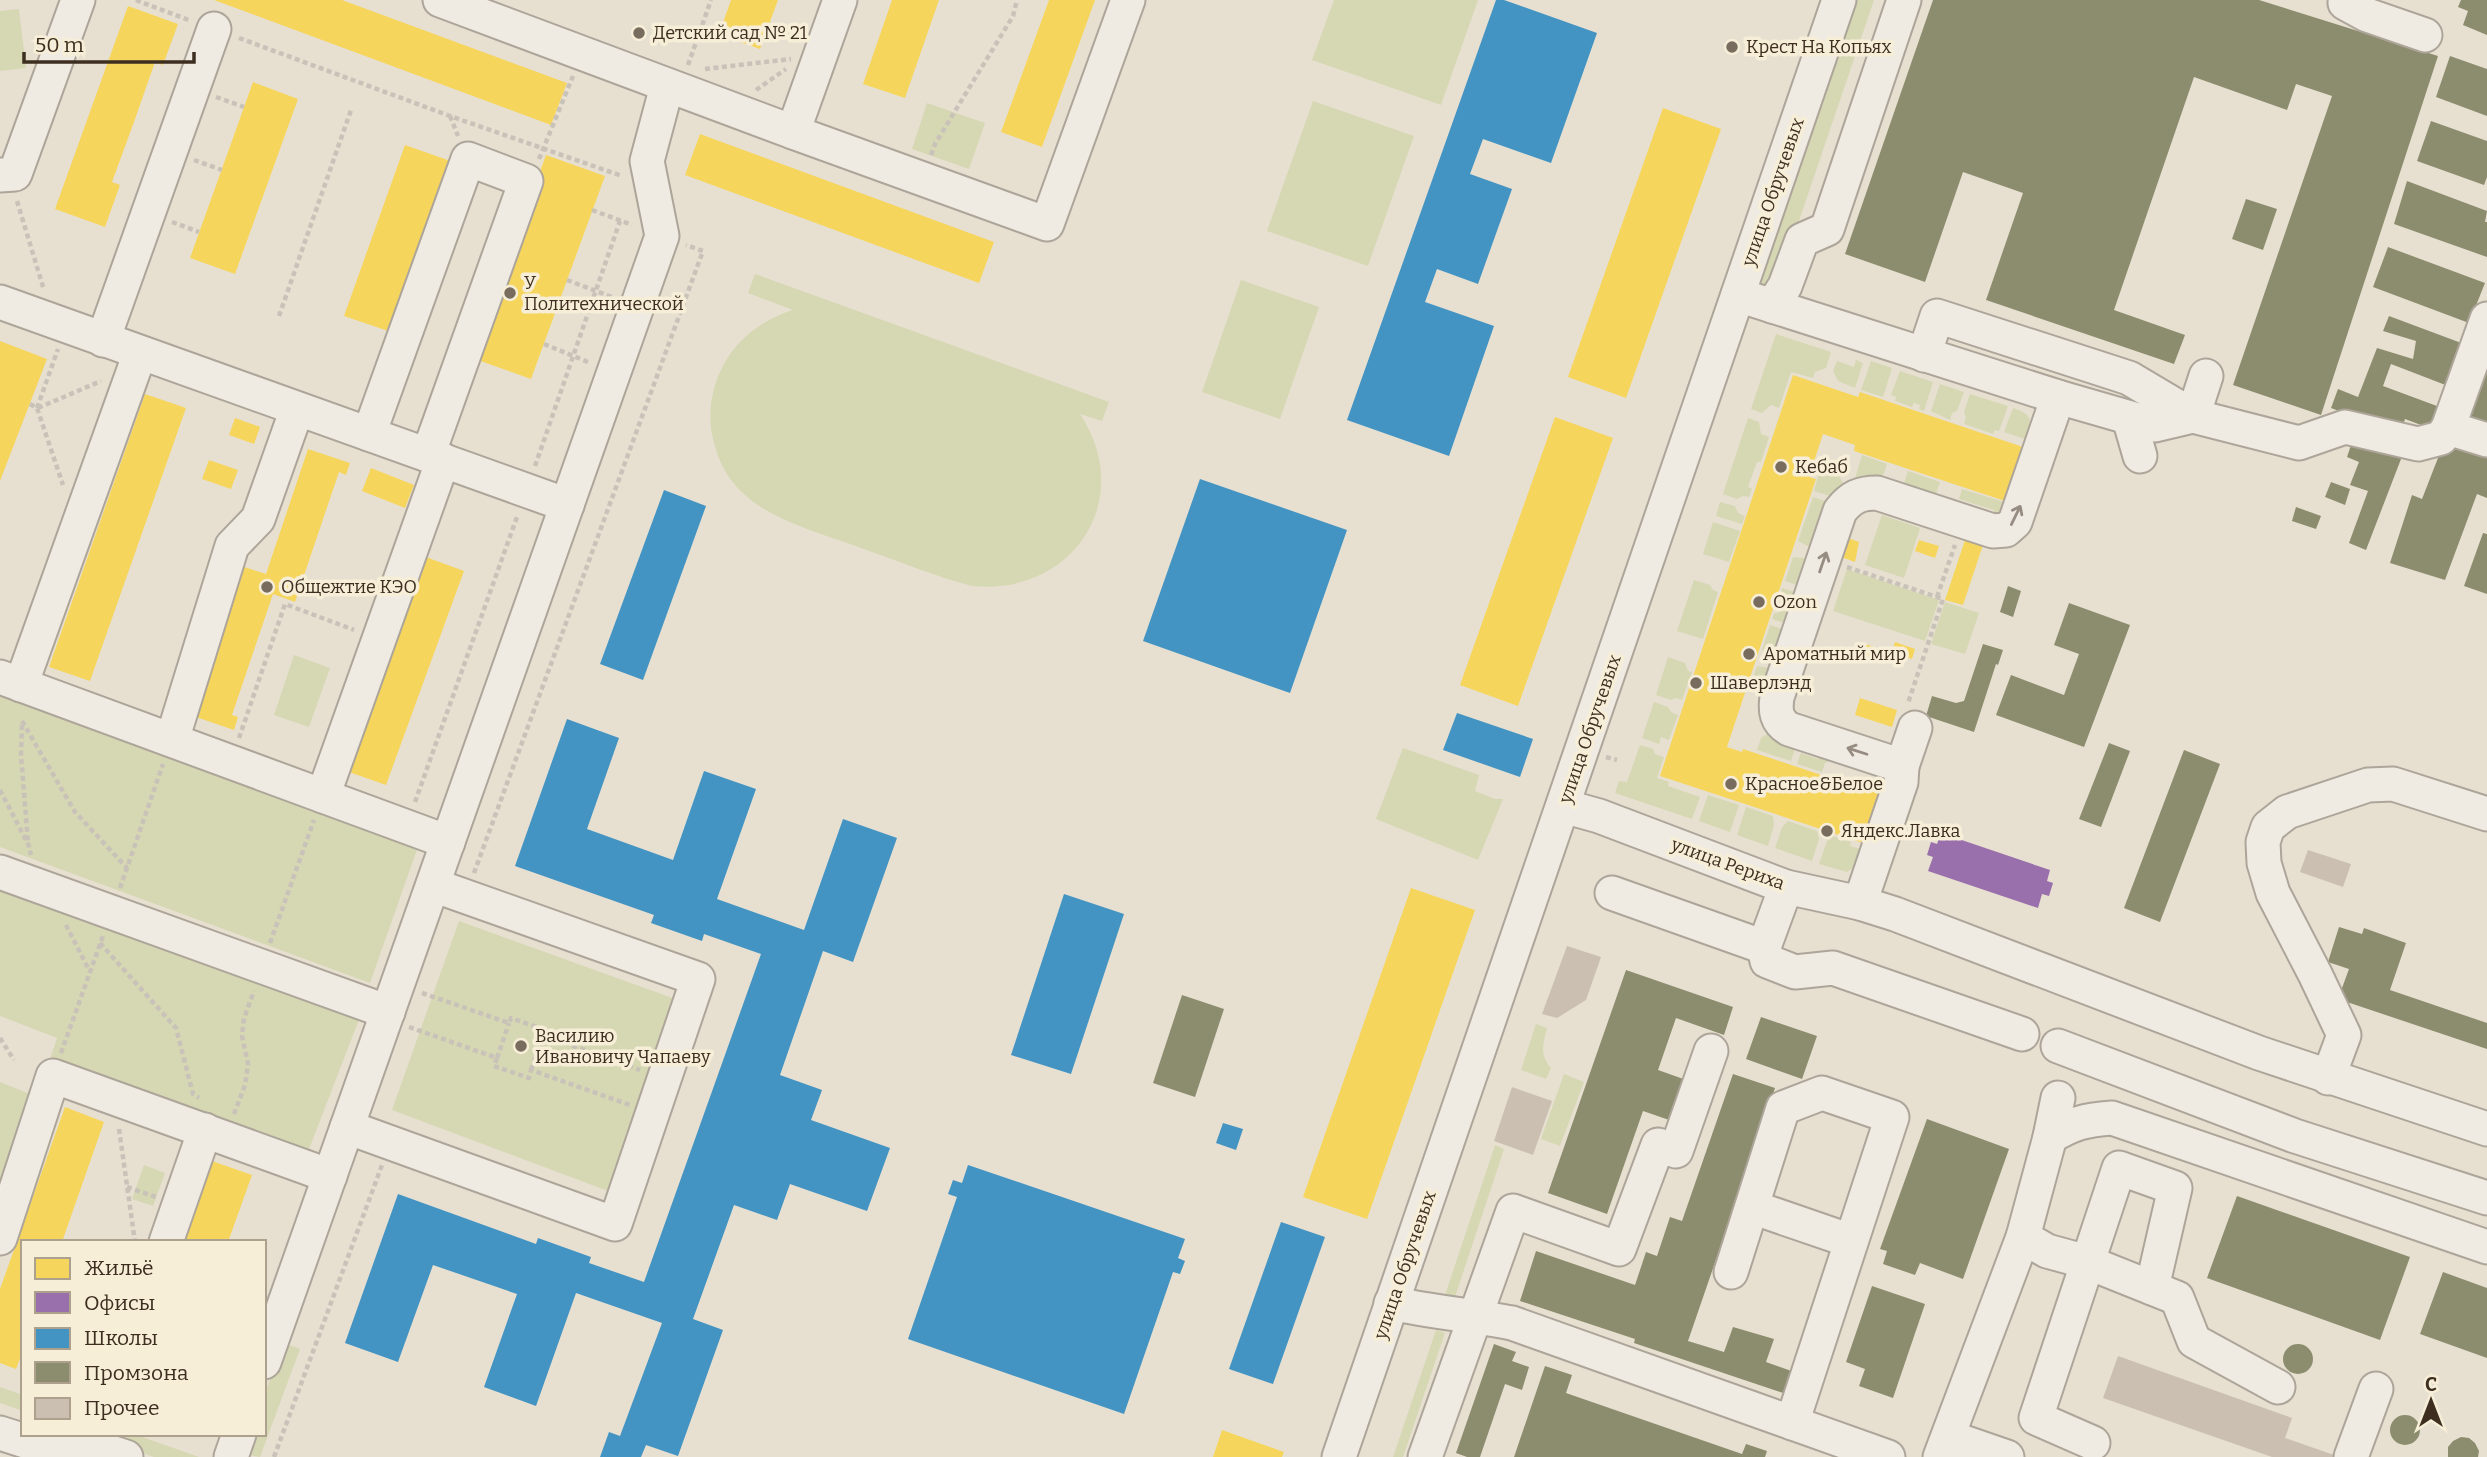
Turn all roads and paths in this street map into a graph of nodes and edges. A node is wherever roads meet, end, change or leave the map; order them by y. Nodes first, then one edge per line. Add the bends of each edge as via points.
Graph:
1 (78, 0) edge
2 (136, 0) edge
3 (440, 0) edge
4 (711, 0) edge
5 (840, 0) edge
6 (1017, 0) edge
7 (1128, 0) edge
8 (1839, 0) edge
9 (1904, 0) edge
10 (2343, 1) edge
11 (214, 29) junction
12 (2425, 35) dead end
13 (582, 53) junction
14 (677, 79) junction
15 (730, 109) junction
16 (351, 110) dead end
17 (793, 132) junction
18 (544, 149) junction
19 (0, 175) edge
20 (922, 179) junction
21 (526, 181) junction
22 (653, 187) junction
23 (592, 210) dead end
24 (620, 221) junction
25 (662, 236) junction
26 (567, 280) dead end
27 (596, 291) junction
28 (1738, 295) junction
29 (0, 302) edge
30 (1772, 306) junction
31 (637, 307) junction
32 (279, 316) dead end
33 (2487, 319) edge
34 (103, 340) junction
35 (544, 344) dead end
36 (1924, 355) junction
37 (573, 356) junction
38 (137, 360) junction
39 (614, 373) junction
40 (2206, 376) dead end
41 (2058, 397) junction
42 (30, 404) dead end
43 (37, 408) junction
44 (297, 409) junction
45 (2193, 416) junction
46 (2129, 418) junction
47 (2448, 428) junction
48 (369, 434) junction
49 (2487, 440) edge
50 (2140, 456) dead end
51 (435, 458) junction
52 (526, 490) junction
53 (567, 505) junction
54 (1963, 522) junction
55 (77, 528) junction
56 (1824, 559) junction
57 (1937, 597) junction
58 (379, 639) junction
59 (11, 681) edge
60 (22, 721) junction
61 (1915, 728) joint
62 (172, 740) junction
63 (230, 762) junction
64 (1902, 766) junction
65 (0, 790) edge
66 (323, 796) junction
67 (1563, 806) junction
68 (2487, 814) edge
69 (407, 826) junction
70 (448, 842) junction
71 (29, 846) junction
72 (127, 868) dead end
73 (0, 872) edge
74 (433, 885) junction
75 (1786, 887) junction
76 (48, 889) junction
77 (1612, 894) dead end
78 (466, 896) junction
79 (1860, 902) junction
80 (100, 943) dead end
81 (1764, 947) junction
82 (262, 966) junction
83 (90, 972) dead end
84 (408, 1008) junction
85 (509, 1023) junction
86 (2022, 1034) dead end
87 (544, 1035) junction
88 (0, 1038) edge
89 (2058, 1046) dead end
90 (1711, 1051) dead end
91 (497, 1058) junction
92 (13, 1060) dead end
93 (531, 1070) junction
94 (2329, 1078) junction
95 (666, 1079) junction
96 (115, 1097) junction
97 (2058, 1098) dead end
98 (654, 1113) junction
99 (211, 1123) junction
100 (347, 1127) junction
101 (2487, 1129) edge
102 (2050, 1137) junction
103 (390, 1143) junction
104 (330, 1176) junction
105 (2487, 1198) edge
106 (1752, 1206) junction
107 (2023, 1237) junction
108 (0, 1238) edge
109 (135, 1240) edge
110 (167, 1240) edge
111 (1851, 1241) junction
112 (2487, 1247) edge
113 (2087, 1262) junction
114 (1731, 1272) dead end
115 (2152, 1288) junction
116 (1391, 1303) junction
117 (1475, 1316) junction
118 (266, 1356) edge
119 (2278, 1387) dead end
120 (2375, 1389) dead end
121 (0, 1416) edge
122 (21, 1423) edge
123 (1792, 1423) junction
124 (0, 1433) edge
125 (61, 1436) edge
126 (238, 1436) edge
127 (2092, 1443) dead end
128 (1945, 1447) edge
129 (1342, 1456) edge
130 (75, 1457) edge
131 (125, 1457) edge
132 (231, 1457) edge
133 (274, 1457) edge
134 (1425, 1457) edge
135 (1888, 1457) edge
136 (2007, 1457) edge
137 (2351, 1457) edge

1 - 19 street via 15,174
2 - 11 path
3 - 13 street
4 - 14 path
5 - 17 street
6 - 20 path via 1013,16 935,144
7 - 20 street via 1047,224
8 - 28 street, улица Обручевых
9 - 30 street via 1827,229 1802,240 1785,286
10 - 12 street via 2367,15
11 - 18 path
11 - 34 street
13 - 14 street
13 - 18 path
14 - 15 street
14 - 15 path via 801,58
14 - 22 street via 647,161
15 - 17 street
16 - 32 path
17 - 20 street
18 - 21 path
18 - 22 path
21 - 48 street via 468,159
21 - 51 street
22 - 25 street
23 - 24 path
24 - 25 path
24 - 27 path
25 - 31 street
25 - 78 path via 703,251
26 - 27 path
27 - 31 path
27 - 37 path
28 - 30 street
28 - 67 street, улица Обручевых
29 - 34 street
30 - 36 street
31 - 39 street
33 - 47 street
34 - 38 street
35 - 37 path
36 - 41 street
36 - 45 street via 1937,316 2129,378
37 - 39 path
37 - 52 path
38 - 43 path
38 - 44 street
38 - 55 street
39 - 53 street
40 - 45 street
41 - 46 street
54 -> 41 street via 1993,531 2006,530 2015,522
42 - 43 path
43 - 55 path
44 - 48 street
44 - 62 street via 258,519 232,547
45 - 46 street via 2155,425
45 - 47 street via 2299,443 2345,427 2418,444 2441,439
46 - 50 street
47 - 49 street
48 - 51 street
51 - 52 street
51 - 58 street
52 - 53 street
52 - 69 path
53 - 70 street
54 - 56 street via 1877,493 1861,493 1840,511
54 - 57 path
55 - 59 street
56 - 57 path
64 -> 56 street via 1789,729 1778,717 1777,697
57 - 61 path via 1943,598 1905,714
58 - 63 path via 285,604
58 - 66 street
59 - 60 path
59 - 62 street
60 - 71 path
60 - 72 path via 75,812
61 - 64 street
62 - 63 street
63 - 66 street
64 - 79 street via 1901,782
65 - 71 path
66 - 69 street
66 - 82 path
67 - 75 street, улица Рериха
67 - 116 street, улица Обручевых
68 - 94 street via 2393,784 2368,785 2287,812 2268,827 2264,863 2273,894 2344,1035
69 - 70 street
70 - 74 street
71 - 76 path
73 - 76 street
74 - 78 street
74 - 84 street
75 - 79 street, улица Рериха
75 - 81 street
76 - 82 street
76 - 83 path
77 - 81 street
78 - 95 street via 698,979
79 - 94 street, улица Рериха
80 - 99 path via 176,1028 193,1094
81 - 86 street via 1767,961 1795,972 1833,968
82 - 84 street
82 - 99 path via 244,1018 245,1085
84 - 85 path
84 - 91 path
84 - 100 street
85 - 87 path via 511,1018 545,1030
85 - 91 path
87 - 93 path
87 - 95 path
88 - 92 path
89 - 105 street via 2295,1136
90 - 117 street via 1676,1151 1658,1145 1619,1249 1513,1211
91 - 93 path via 494,1066 528,1078
93 - 98 path
94 - 101 street, улица Рериха
95 - 98 street
96 - 99 street
96 - 108 street via 53,1076
96 - 109 path
97 - 102 street
98 - 103 street via 615,1224
99 - 104 street
99 - 110 street
100 - 103 street
100 - 104 street
102 - 107 street
102 - 112 street via 2085,1120 2112,1118
103 - 133 path
104 - 118 street
106 - 111 street
106 - 111 street via 1783,1108 1822,1093 1881,1113 1892,1117
106 - 114 street
107 - 113 street via 2047,1251
107 - 128 street
111 - 123 street
113 - 115 street
113 - 115 street via 2119,1168 2175,1188
113 - 127 street via 2036,1418
115 - 119 street via 2177,1298 2194,1340
116 - 117 street
116 - 129 street, улица Обручевых
117 - 123 street via 1512,1323
117 - 134 street
120 - 137 street
121 - 122 street
123 - 135 street
124 - 130 street
125 - 131 street
126 - 132 street
128 - 136 street

